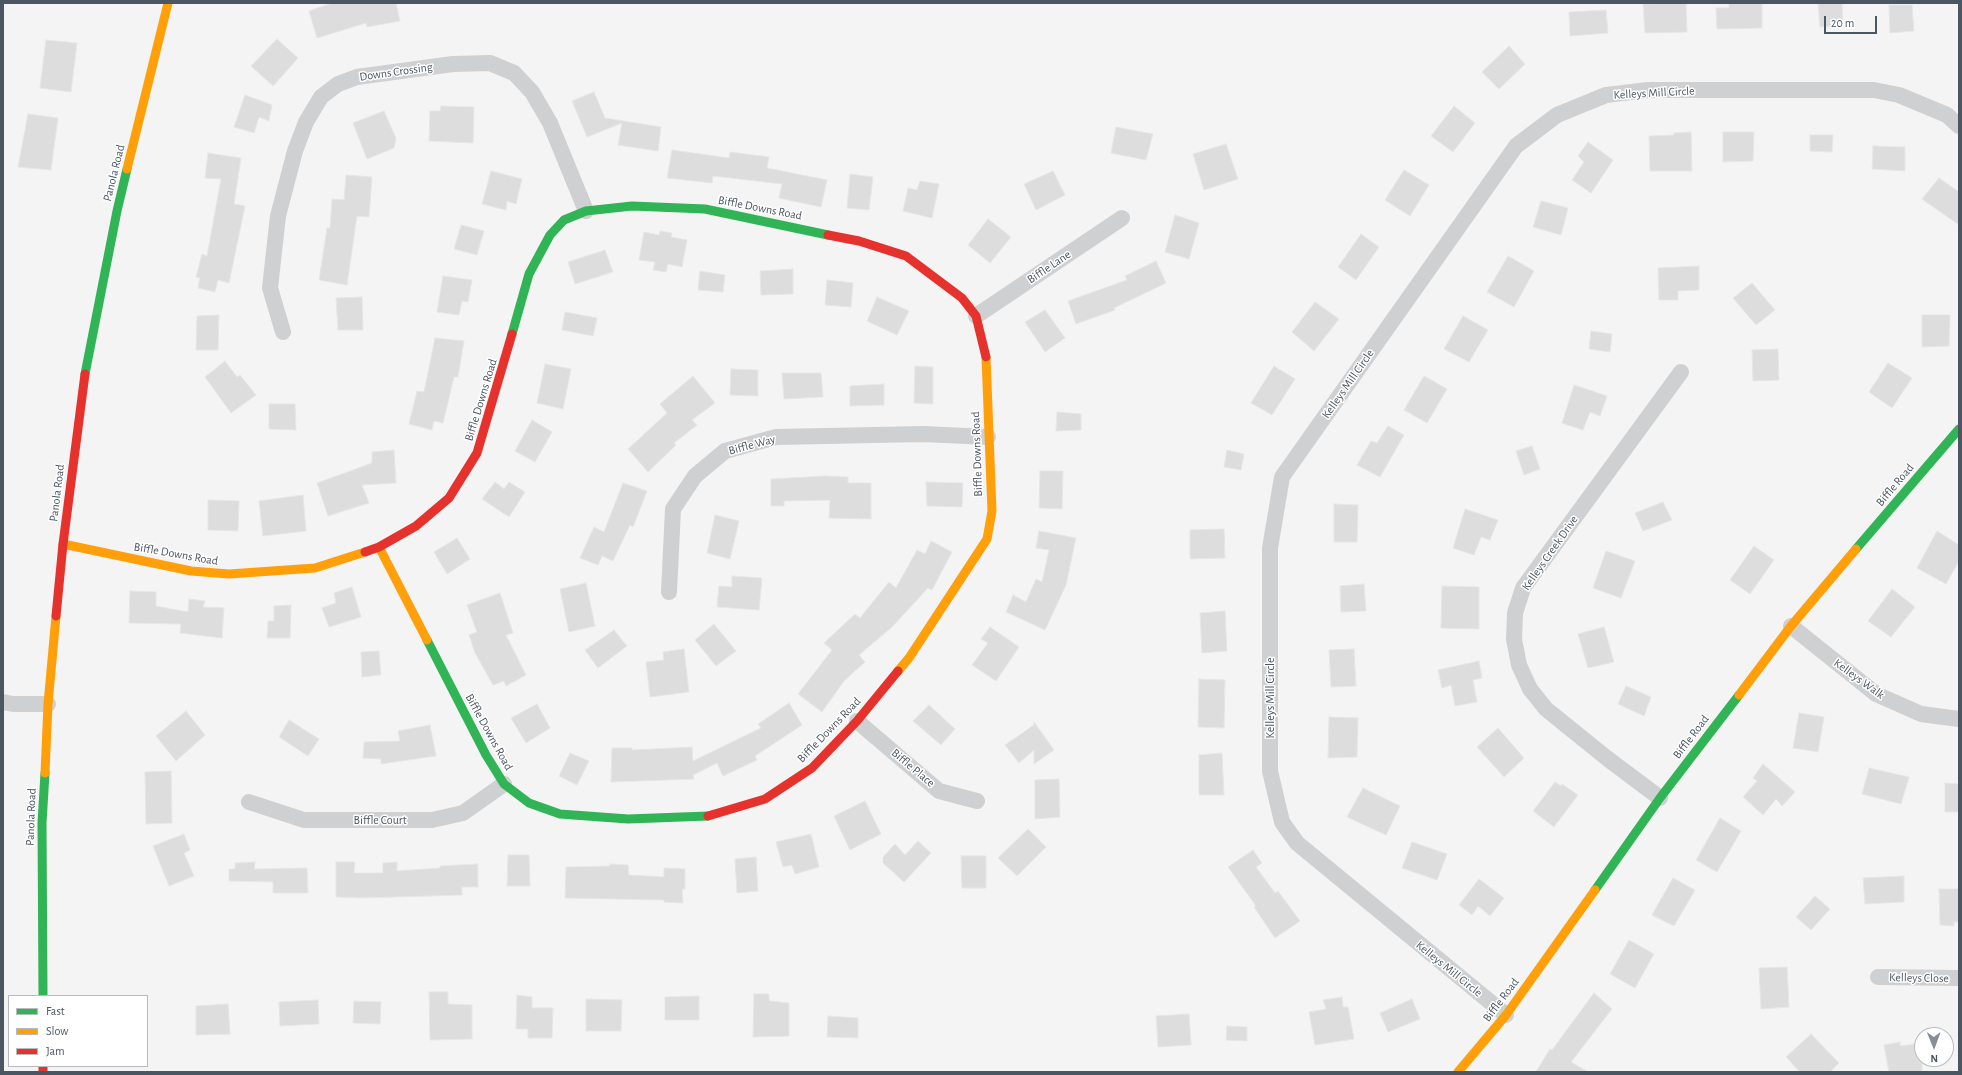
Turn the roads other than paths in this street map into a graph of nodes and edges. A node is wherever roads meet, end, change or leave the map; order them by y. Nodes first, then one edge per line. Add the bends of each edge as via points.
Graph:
1 (168, 3) edge
2 (1959, 126) edge
3 (586, 211) junction
4 (1122, 218) dead end
5 (976, 316) junction
6 (283, 332) dead end
7 (1681, 372) dead end
8 (1959, 429) edge
9 (988, 437) junction
10 (63, 544) junction
11 (378, 547) junction
12 (669, 592) dead end
13 (1791, 626) junction
14 (3, 702) edge
15 (48, 704) junction
16 (1959, 719) edge
17 (857, 721) junction
18 (504, 784) junction
19 (1660, 798) junction
20 (977, 801) dead end
21 (248, 802) dead end
22 (1878, 976) dead end
23 (1959, 978) edge
24 (43, 995) edge
25 (1506, 1015) junction
26 (1458, 1072) edge

1 - 10 street, Panola Road via 117,211 87,360
2 - 25 street, Kelleys Mill Circle via 1947,115 1899,94 1874,90 1648,90 1606,95 1557,114 1516,146 1282,477 1270,548 1270,771 1282,822 1297,843
3 - 5 street, Biffle Downs Road via 632,206 705,209 859,241 906,256 962,298
3 - 6 street, Downs Crossing via 550,123 532,92 514,73 490,63 453,64 357,77 338,84 321,97 306,122 295,150 278,216 270,288
3 - 11 street, Biffle Downs Road via 564,220 550,235 529,274 477,454 449,498 416,526
4 - 5 street, Biffle Lane
5 - 9 street, Biffle Downs Road via 987,363
7 - 19 street, Kelleys Creek Drive via 1523,588 1515,613 1514,640 1519,665 1530,689 1546,709
8 - 13 street, Biffle Road
9 - 12 street, Biffle Way via 923,434 776,437 725,451 695,476 673,509
9 - 17 street, Biffle Downs Road via 992,511 988,539 909,658
10 - 11 street, Biffle Downs Road via 191,571 229,574 315,568
10 - 15 street, Panola Road
11 - 18 street, Biffle Downs Road via 486,755
13 - 16 street, Kelleys Walk via 1876,694 1921,714
13 - 19 street, Biffle Road
14 - 15 street
15 - 24 street, Panola Road via 42,823
17 - 18 street, Biffle Downs Road via 812,768 765,799 704,817 628,819 560,814 529,803
17 - 20 street, Biffle Place via 939,791
18 - 21 street, Biffle Court via 463,813 432,820 304,820
19 - 25 street, Biffle Road
22 - 23 street, Kelleys Close
25 - 26 street, Biffle Road

